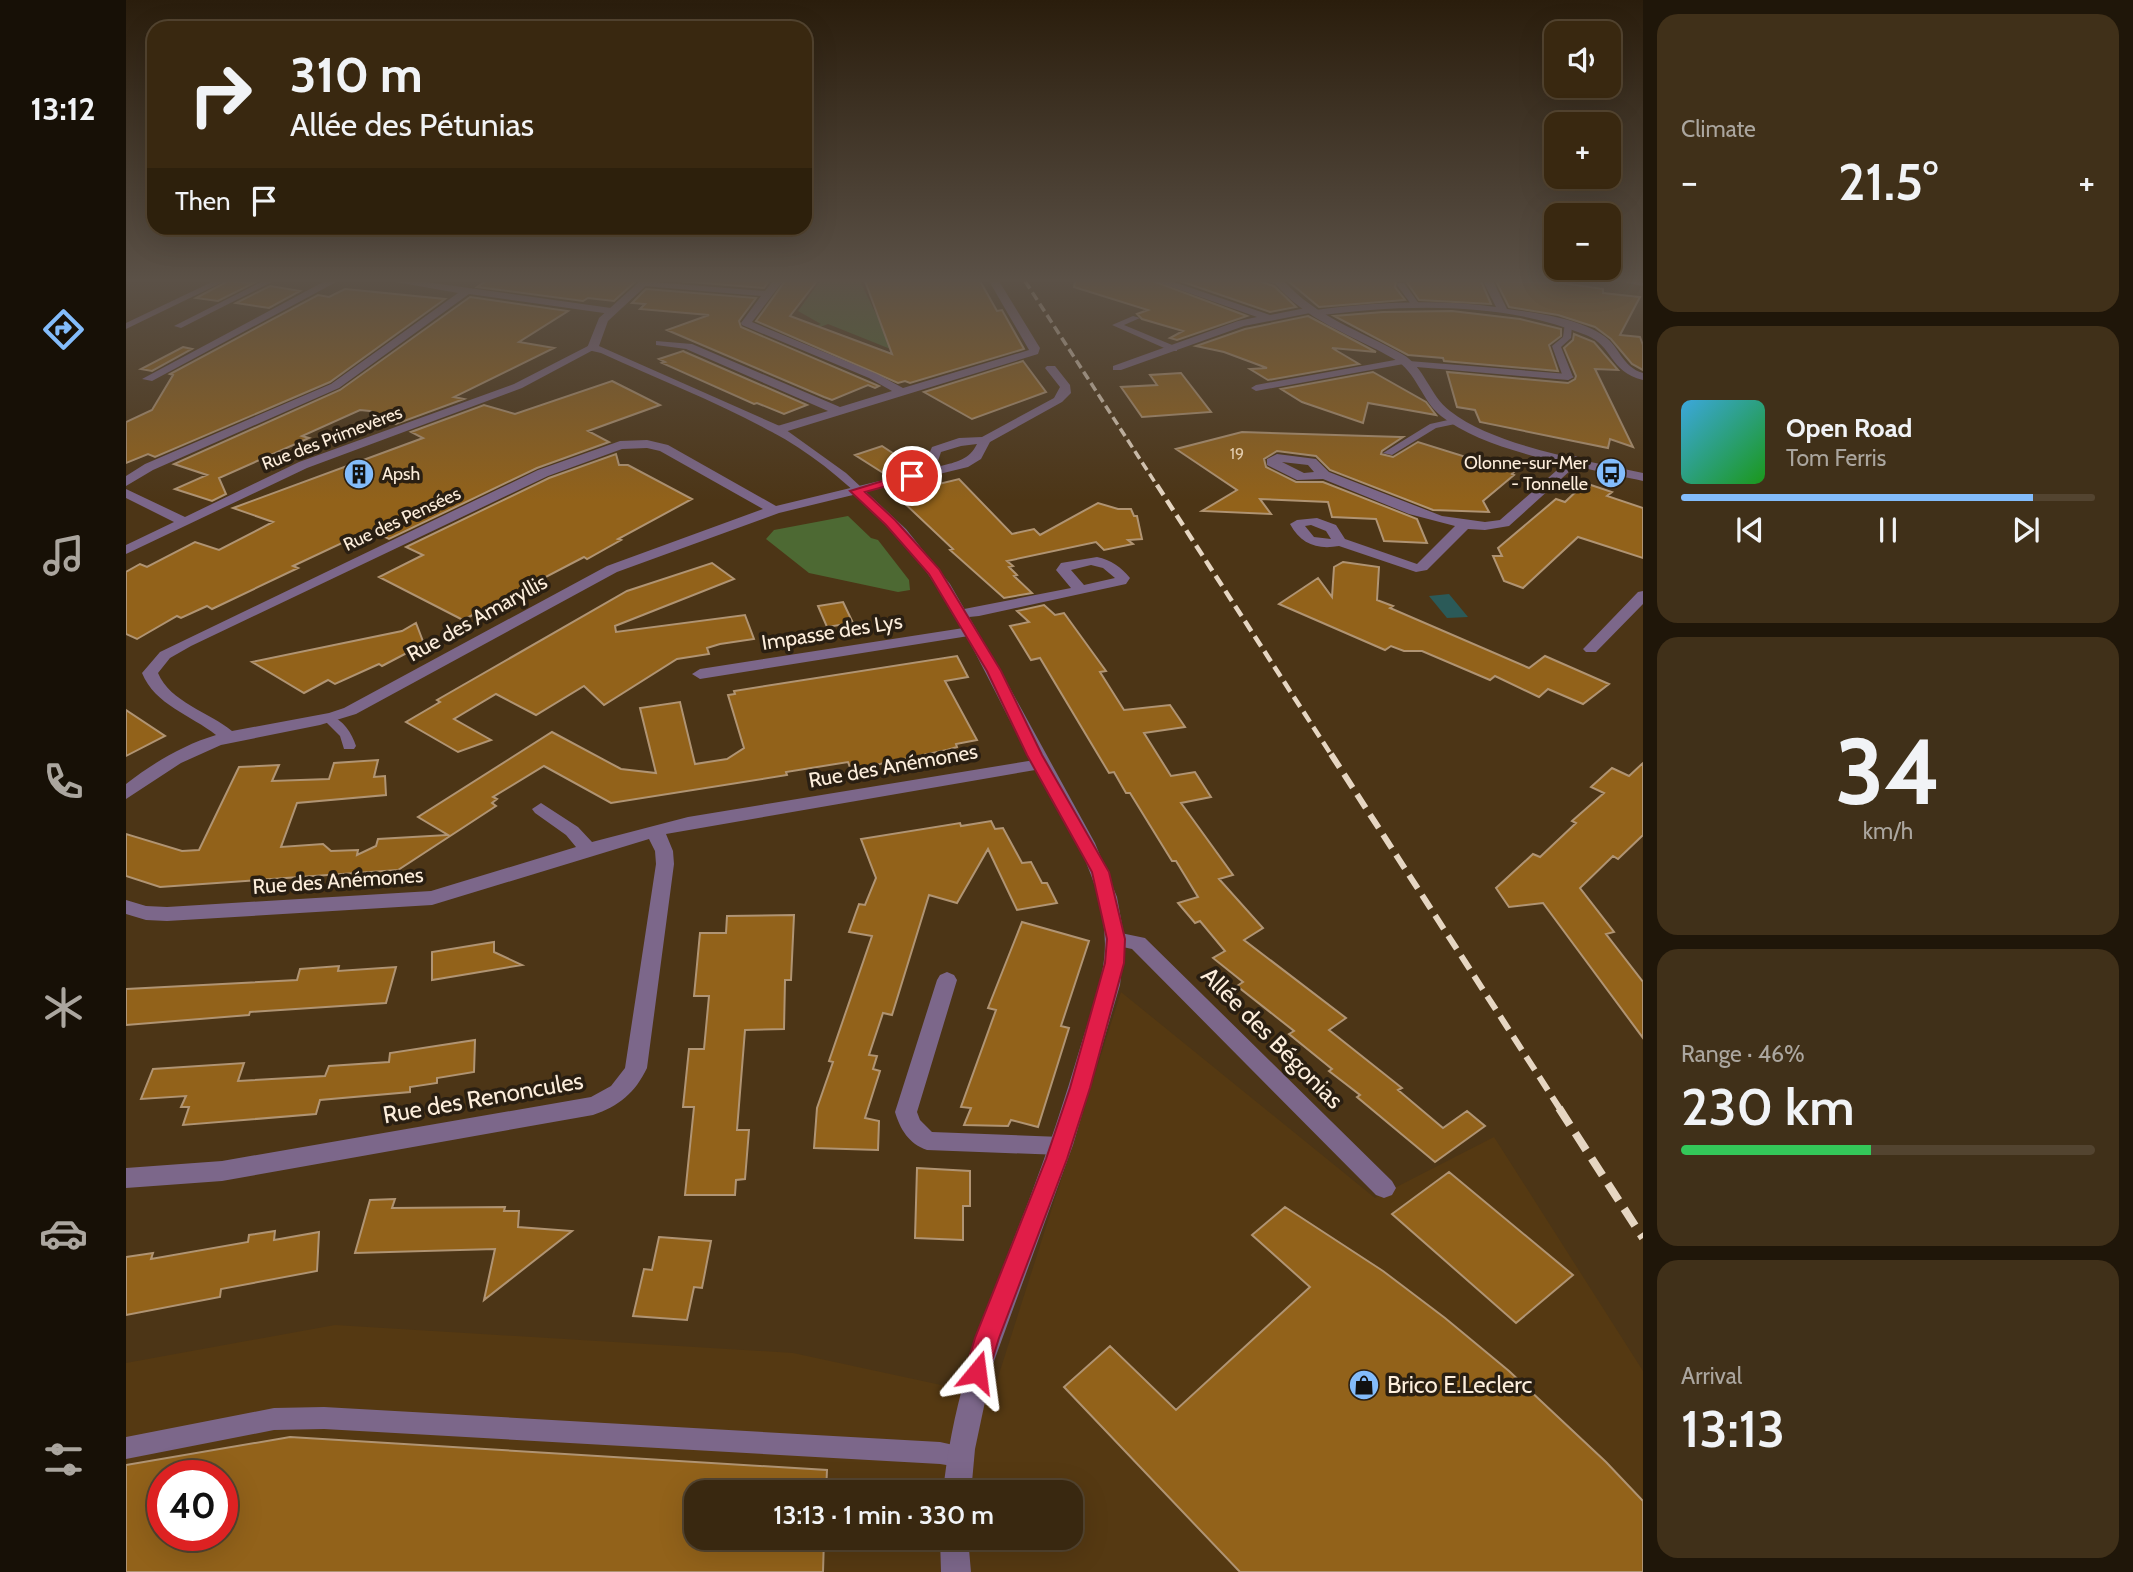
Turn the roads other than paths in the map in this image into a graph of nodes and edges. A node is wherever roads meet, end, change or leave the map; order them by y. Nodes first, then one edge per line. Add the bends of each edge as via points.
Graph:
1 (194, 354) edge
2 (379, 354) edge
3 (580, 354) edge
4 (613, 354) edge
5 (707, 354) edge
6 (819, 354) edge
7 (1026, 354) edge
8 (1158, 354) edge
9 (1394, 354) edge
10 (1559, 354) edge
11 (1613, 354) edge
12 (1408, 362) junction
13 (1051, 368) dead end
14 (1117, 368) dead end
15 (1568, 377) joint
16 (1643, 377) edge
17 (148, 379) dead end
18 (1256, 388) dead end
19 (902, 392) junction
20 (838, 411) junction
21 (1457, 421) junction
22 (778, 430) junction
23 (985, 440) junction
24 (1388, 453) dead end
25 (1576, 460) junction
26 (936, 470) junction
27 (1324, 475) dead end
28 (1643, 477) edge
29 (126, 482) edge
30 (856, 491) junction
31 (126, 493) edge
32 (774, 510) junction
33 (183, 521) junction
34 (1466, 523) junction
35 (1340, 542) dead end
36 (126, 550) edge
37 (1081, 590) dead end
38 (1643, 595) edge
39 (959, 614) junction
40 (970, 632) junction
41 (1591, 649) dead end
42 (700, 674) dead end
43 (330, 719) junction
44 (228, 737) junction
45 (349, 746) dead end
46 (1041, 764) junction
47 (126, 793) edge
48 (541, 809) dead end
49 (655, 831) junction
50 (588, 849) junction
51 (126, 907) edge
52 (1116, 939) junction
53 (947, 979) dead end
54 (1061, 1146) junction
55 (126, 1178) edge
56 (1384, 1188) dead end
57 (126, 1448) edge
58 (959, 1456) junction
59 (958, 1480) edge
60 (955, 1550) edge
61 (956, 1572) edge

1 - 17 street
2 - 29 street via 335,386 149,467
3 - 33 street, Rue des Primevères via 518,386 303,465
4 - 22 street
5 - 20 street
6 - 19 street
7 - 19 street
8 - 14 street
9 - 12 street
10 - 15 lane
11 - 16 street via 1620,369
12 - 15 street
12 - 18 lane
12 - 21 street via 1431,399
13 - 23 street via 1063,381 1065,393
19 - 20 street
20 - 22 street
21 - 24 lane via 1433,426
21 - 25 street via 1496,438
22 - 30 street
23 - 26 street, Rue des Amaryllis via 971,461
23 - 26 street via 936,450 932,461
25 - 28 street
25 - 34 street via 1504,523
26 - 30 street, Rue des Amaryllis
27 - 34 street via 1440,519
30 - 32 street, Rue des Amaryllis
30 - 39 street via 935,572
31 - 33 street
32 - 43 street, Rue des Amaryllis via 594,577
32 - 44 street, Rue des Pensées via 664,448 647,444 620,445 543,473 186,643 156,663 150,673 157,688
33 - 36 street, Rue des Primevères
34 - 35 street via 1416,568
37 - 39 street
38 - 41 street
39 - 40 street
40 - 42 street, Impasse des Lys
40 - 46 street
43 - 44 street, Rue des Amaryllis
43 - 45 lane via 346,735
44 - 47 street, Rue des Amaryllis via 186,752
46 - 49 street, Rue des Anémones
46 - 52 street via 1101,872
48 - 50 street
49 - 50 street, Rue des Anémones
49 - 55 street, Rue des Renoncules via 665,864 636,1068 631,1080 605,1102 222,1171
50 - 51 street, Rue des Anémones via 410,901 167,914
52 - 54 street via 1110,982
52 - 56 street, Allée des Bégonias via 1138,943
53 - 54 street via 906,1112 910,1125 927,1141
54 - 58 street via 987,1338 965,1411
57 - 58 lane via 274,1419 324,1418
58 - 59 street
60 - 61 street

